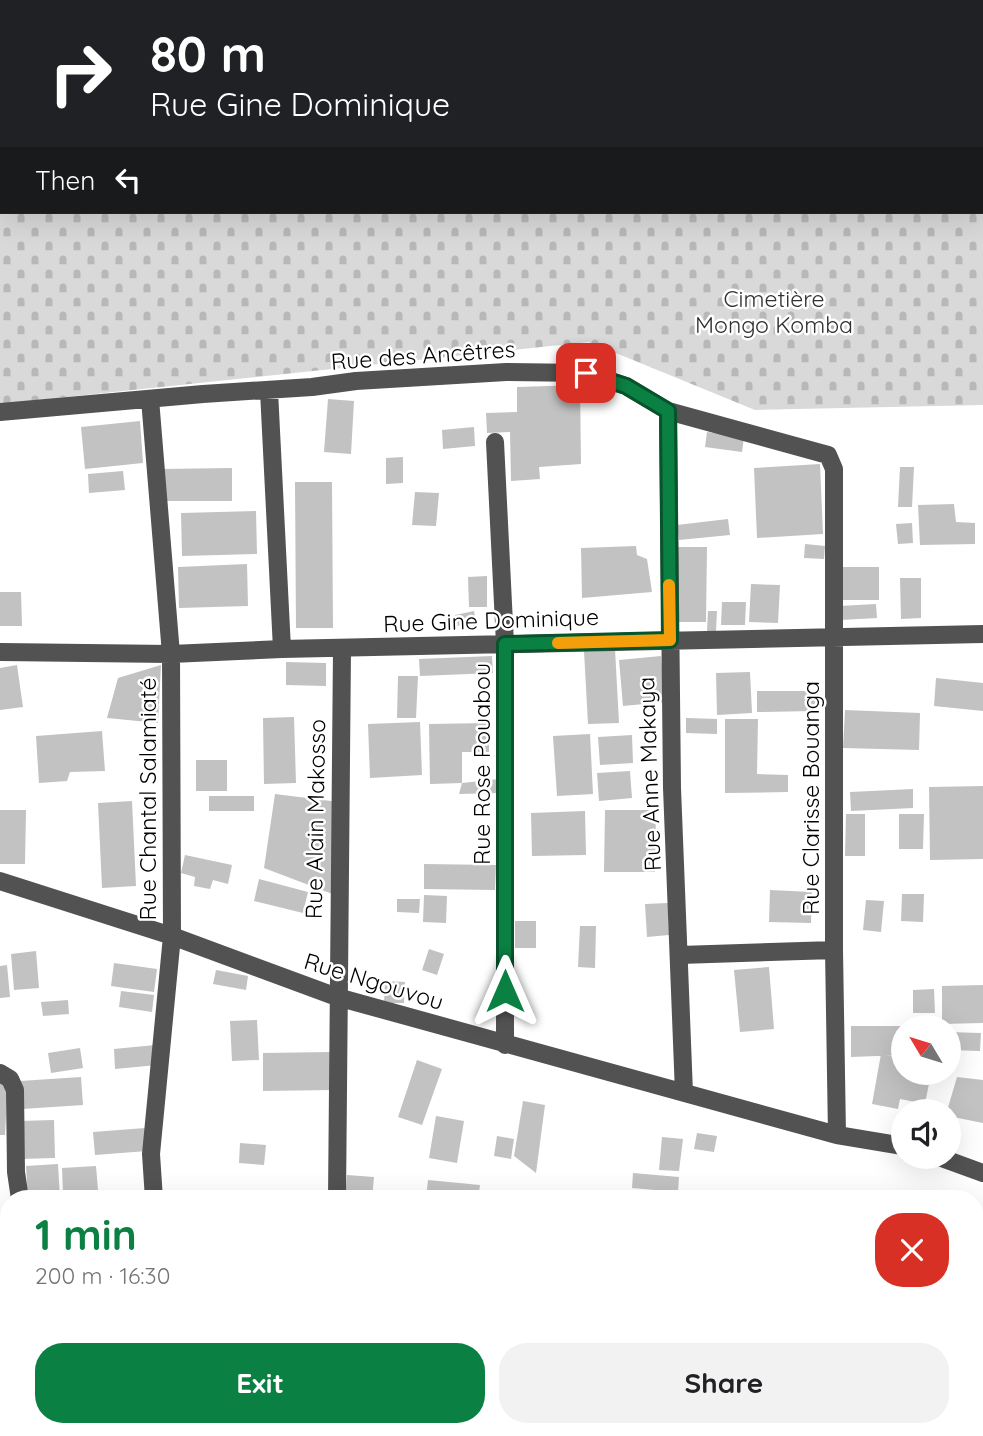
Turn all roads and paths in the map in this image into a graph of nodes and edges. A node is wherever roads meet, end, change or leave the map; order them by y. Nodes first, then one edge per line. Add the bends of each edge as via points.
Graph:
1 (270, 391) junction
2 (150, 399) junction
3 (668, 411) junction
4 (0, 412) edge
5 (495, 442) dead end
6 (832, 461) joint
7 (983, 634) edge
8 (835, 636) junction
9 (670, 640) junction
10 (505, 644) junction
11 (282, 649) junction
12 (342, 649) junction
13 (0, 652) edge
14 (171, 654) junction
15 (0, 881) edge
16 (172, 936) junction
17 (834, 950) junction
18 (680, 956) junction
19 (337, 997) junction
20 (505, 1045) junction
21 (0, 1073) edge
22 (684, 1093) junction
23 (837, 1135) junction
24 (891, 1144) edge
25 (961, 1165) edge
26 (983, 1173) edge
27 (19, 1190) edge
28 (153, 1190) edge
29 (337, 1190) edge

1 - 2 street, Rue des Ancêtres
1 - 3 street, Rue des Ancêtres via 506,372 586,373 626,386
1 - 11 street
2 - 4 street, Rue des Ancêtres
2 - 14 street, Rue Chantal Salamiaté
3 - 6 street, Rue des Ancêtres via 817,450
3 - 9 street, Rue Anne Makaya
5 - 10 street, Rue Rose Pouabou
6 - 8 street, Rue Clarisse Bouanga
7 - 8 street, Rue Gine Dominique
8 - 9 street, Rue Gine Dominique
8 - 17 street, Rue Clarisse Bouanga
9 - 10 street, Rue Gine Dominique
9 - 18 street, Rue Anne Makaya
10 - 12 street, Rue Gine Dominique
10 - 20 street, Rue Rose Pouabou
11 - 12 street, Rue Gine Dominique
11 - 14 street, Rue Gine Dominique
12 - 19 street, Rue Alain Makosso
13 - 14 street, Rue Gine Dominique
14 - 16 street, Rue Chantal Salamiaté
15 - 16 street, Rue Ngouvou
16 - 19 street, Rue Ngouvou
16 - 28 street, Rue Chantal Salamiaté via 151,1154
17 - 18 street
17 - 23 street, Rue Clarisse Bouanga
18 - 22 street, Rue Anne Makaya
19 - 20 street, Rue Ngouvou
19 - 29 street, Rue Alain Makosso
20 - 22 street, Rue Ngouvou
21 - 27 street via 10,1079 15,1090
22 - 23 street, Rue Ngouvou
23 - 24 street, Rue Ngouvou
25 - 26 street

